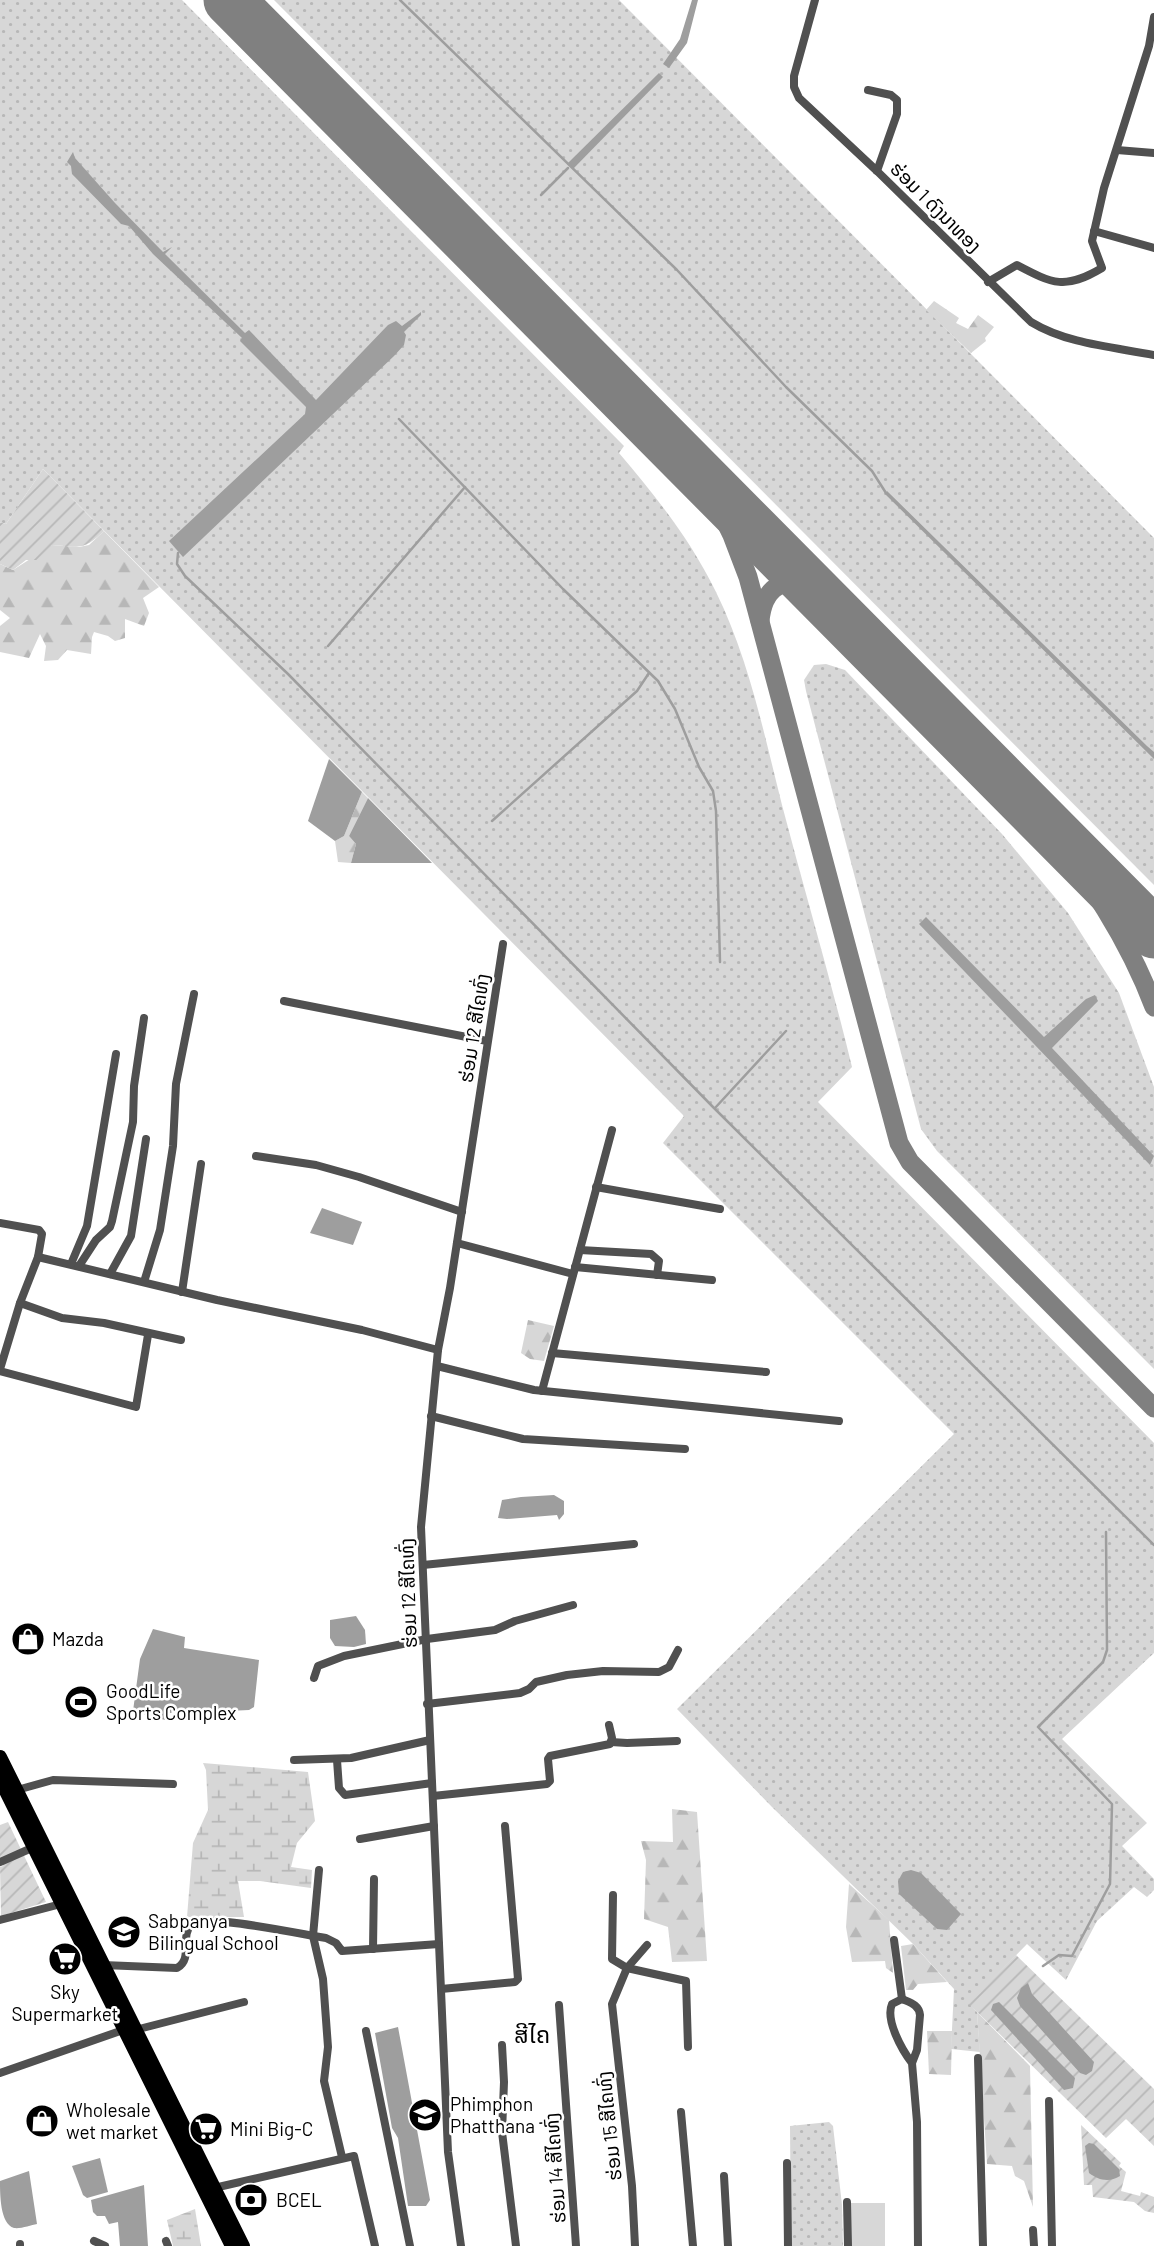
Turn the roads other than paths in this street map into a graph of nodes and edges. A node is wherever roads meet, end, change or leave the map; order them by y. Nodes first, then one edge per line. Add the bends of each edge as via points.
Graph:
1 (815, 0) edge
2 (1154, 17) edge
3 (868, 90) dead end
4 (1116, 150) junction
5 (1154, 153) edge
6 (877, 171) junction
7 (1094, 231) junction
8 (1154, 248) edge
9 (988, 282) junction
10 (1154, 355) edge
11 (503, 944) dead end
12 (194, 994) dead end
13 (284, 1001) dead end
14 (145, 1018) dead end
15 (487, 1041) junction
16 (116, 1055) dead end
17 (612, 1130) dead end
18 (146, 1139) dead end
19 (256, 1156) dead end
20 (201, 1164) dead end
21 (596, 1187) junction
22 (720, 1209) dead end
23 (462, 1212) junction
24 (0, 1223) edge
25 (457, 1243) junction
26 (580, 1250) junction
27 (38, 1257) junction
28 (75, 1265) junction
29 (574, 1271) junction
30 (110, 1274) junction
31 (657, 1275) junction
32 (712, 1280) dead end
33 (144, 1282) junction
34 (182, 1292) junction
35 (20, 1303) junction
36 (148, 1335) junction
37 (181, 1340) dead end
38 (438, 1350) junction
39 (552, 1353) junction
40 (437, 1366) junction
41 (0, 1370) edge
42 (766, 1372) dead end
43 (542, 1391) junction
44 (431, 1416) junction
45 (839, 1421) dead end
46 (685, 1449) dead end
47 (634, 1544) dead end
48 (423, 1565) junction
49 (573, 1605) dead end
50 (427, 1639) junction
51 (678, 1650) dead end
52 (314, 1678) dead end
53 (427, 1704) junction
54 (609, 1725) dead end
55 (430, 1740) junction
56 (677, 1741) dead end
57 (611, 1742) junction
58 (0, 1757) edge
59 (294, 1760) dead end
60 (337, 1760) junction
61 (0, 1779) edge
62 (432, 1783) junction
63 (173, 1784) dead end
64 (17, 1790) junction
65 (433, 1796) junction
66 (434, 1826) junction
67 (505, 1826) dead end
68 (360, 1839) dead end
69 (34, 1847) junction
70 (0, 1862) edge
71 (319, 1870) dead end
72 (374, 1879) dead end
73 (613, 1895) dead end
74 (61, 1905) junction
75 (0, 1920) edge
76 (313, 1936) junction
77 (894, 1940) dead end
78 (439, 1944) junction
79 (646, 1945) dead end
80 (373, 1949) junction
81 (102, 1965) junction
82 (627, 1968) junction
83 (441, 1989) junction
84 (902, 1999) junction
85 (244, 2002) dead end
86 (559, 2005) dead end
87 (130, 2029) junction
88 (366, 2031) dead end
89 (502, 2045) dead end
90 (688, 2048) dead end
91 (978, 2059) dead end
92 (912, 2063) junction
93 (0, 2073) edge
94 (1049, 2101) dead end
95 (681, 2112) dead end
96 (342, 2157) junction
97 (787, 2163) dead end
98 (724, 2176) dead end
99 (214, 2188) junction
100 (847, 2202) dead end
101 (1033, 2230) dead end
102 (94, 2241) dead end
103 (105, 2246) edge
104 (232, 2246) edge
105 (243, 2246) edge
106 (374, 2246) edge
107 (410, 2246) edge
108 (461, 2246) edge
109 (516, 2246) edge
110 (576, 2246) edge
111 (635, 2246) edge
112 (693, 2246) edge
113 (728, 2246) edge
114 (788, 2246) edge
115 (848, 2246) edge
116 (918, 2246) edge
117 (983, 2246) edge
118 (1034, 2246) edge
119 (1052, 2246) edge

1 - 6 street, ຮ່ອມ 1 ດົງນາທອງ via 794,87 799,98
2 - 4 street
3 - 6 street via 897,100 897,114
4 - 5 street
4 - 7 street
6 - 9 street, ຮ່ອມ 1 ດົງນາທອງ
7 - 8 street
7 - 9 street via 1092,241 1102,268 1079,282 1049,282 1017,265
9 - 10 street, ຮ່ອມ 1 ດົງນາທອງ via 1045,331
11 - 15 street, ຮ່ອມ 12 ສີໄຄທົ່ງ
12 - 33 street via 176,1084 173,1146 160,1230
13 - 15 street
14 - 28 street via 133,1122 112,1221
15 - 23 street, ຮ່ອມ 12 ສີໄຄທົ່ງ
16 - 28 street
17 - 21 street
18 - 30 street via 131,1236
19 - 23 street via 316,1165
20 - 34 street
21 - 22 street
21 - 26 street
23 - 25 street, ຮ່ອມ 12 ສີໄຄທົ່ງ
24 - 27 street via 41,1231
25 - 29 street
25 - 38 street, ຮ່ອມ 12 ສີໄຄທົ່ງ
26 - 29 street
26 - 31 street via 651,1254 659,1261
27 - 28 street
27 - 35 street
28 - 30 street
29 - 31 street
29 - 39 street
30 - 33 street
31 - 32 street
33 - 34 street
34 - 38 street
35 - 36 street via 62,1318
35 - 41 street
36 - 37 street
36 - 41 street via 136,1407
38 - 40 street, ຮ່ອມ 12 ສີໄຄທົ່ງ
39 - 42 street
39 - 43 street
40 - 43 street
40 - 44 street, ຮ່ອມ 12 ສີໄຄທົ່ງ
43 - 45 street
44 - 46 street via 523,1439
44 - 48 street, ຮ່ອມ 12 ສີໄຄທົ່ງ via 421,1527
47 - 48 street
48 - 50 street, ຮ່ອມ 12 ສີໄຄທົ່ງ
49 - 50 street via 495,1630
50 - 52 street via 334,1659 318,1666
50 - 53 street, ຮ່ອມ 12 ສີໄຄທົ່ງ
51 - 53 street via 669,1667 659,1672 567,1675 536,1682 520,1693
53 - 55 street, ຮ່ອມ 12 ສີໄຄທົ່ງ
54 - 57 street
55 - 60 street
55 - 62 street, ຮ່ອມ 12 ສີໄຄທົ່ງ
56 - 57 street
57 - 65 street via 550,1756 550,1781 543,1785
58 - 64 highway
59 - 60 street
60 - 62 street via 339,1787 345,1795
61 - 69 highway
62 - 65 street, ຮ່ອມ 12 ສີໄຄທົ່ງ
63 - 64 street via 53,1780
64 - 81 highway
65 - 66 street, ຮ່ອມ 12 ສີໄຄທົ່ງ
66 - 68 street
66 - 78 street, ຮ່ອມ 12 ສີໄຄທົ່ງ
67 - 83 street via 517,1979
69 - 70 street
69 - 74 highway
71 - 76 street
72 - 80 street
73 - 82 street via 611,1955
74 - 75 street
74 - 87 highway
76 - 80 street via 333,1940 342,1951
76 - 81 street via 198,1922 189,1928 185,1958 177,1968
76 - 96 street via 324,1993 328,2047 324,2081
77 - 84 street
78 - 80 street
78 - 83 street, ຮ່ອມ 12 ສີໄຄທົ່ງ
79 - 82 street
81 - 87 highway
82 - 90 street via 686,1981
82 - 111 street, ຮ່ອມ 15 ສີໄຄທົ່ງ via 612,2004
83 - 108 street, ຮ່ອມ 12 ສີໄຄທົ່ງ via 448,2152
84 - 92 street via 919,2009
84 - 92 street via 892,2004 890,2012 901,2047
85 - 87 street
86 - 110 street, ຮ່ອມ 14 ສີໄຄທົ່ງ
87 - 93 street
87 - 99 highway
87 - 104 highway
88 - 107 street
89 - 109 street via 502,2132
91 - 117 street
92 - 116 street
94 - 119 street
95 - 112 street
96 - 99 street
96 - 106 street via 356,2159
97 - 114 street
98 - 113 street
99 - 105 highway
100 - 115 street
101 - 118 street
102 - 103 street

